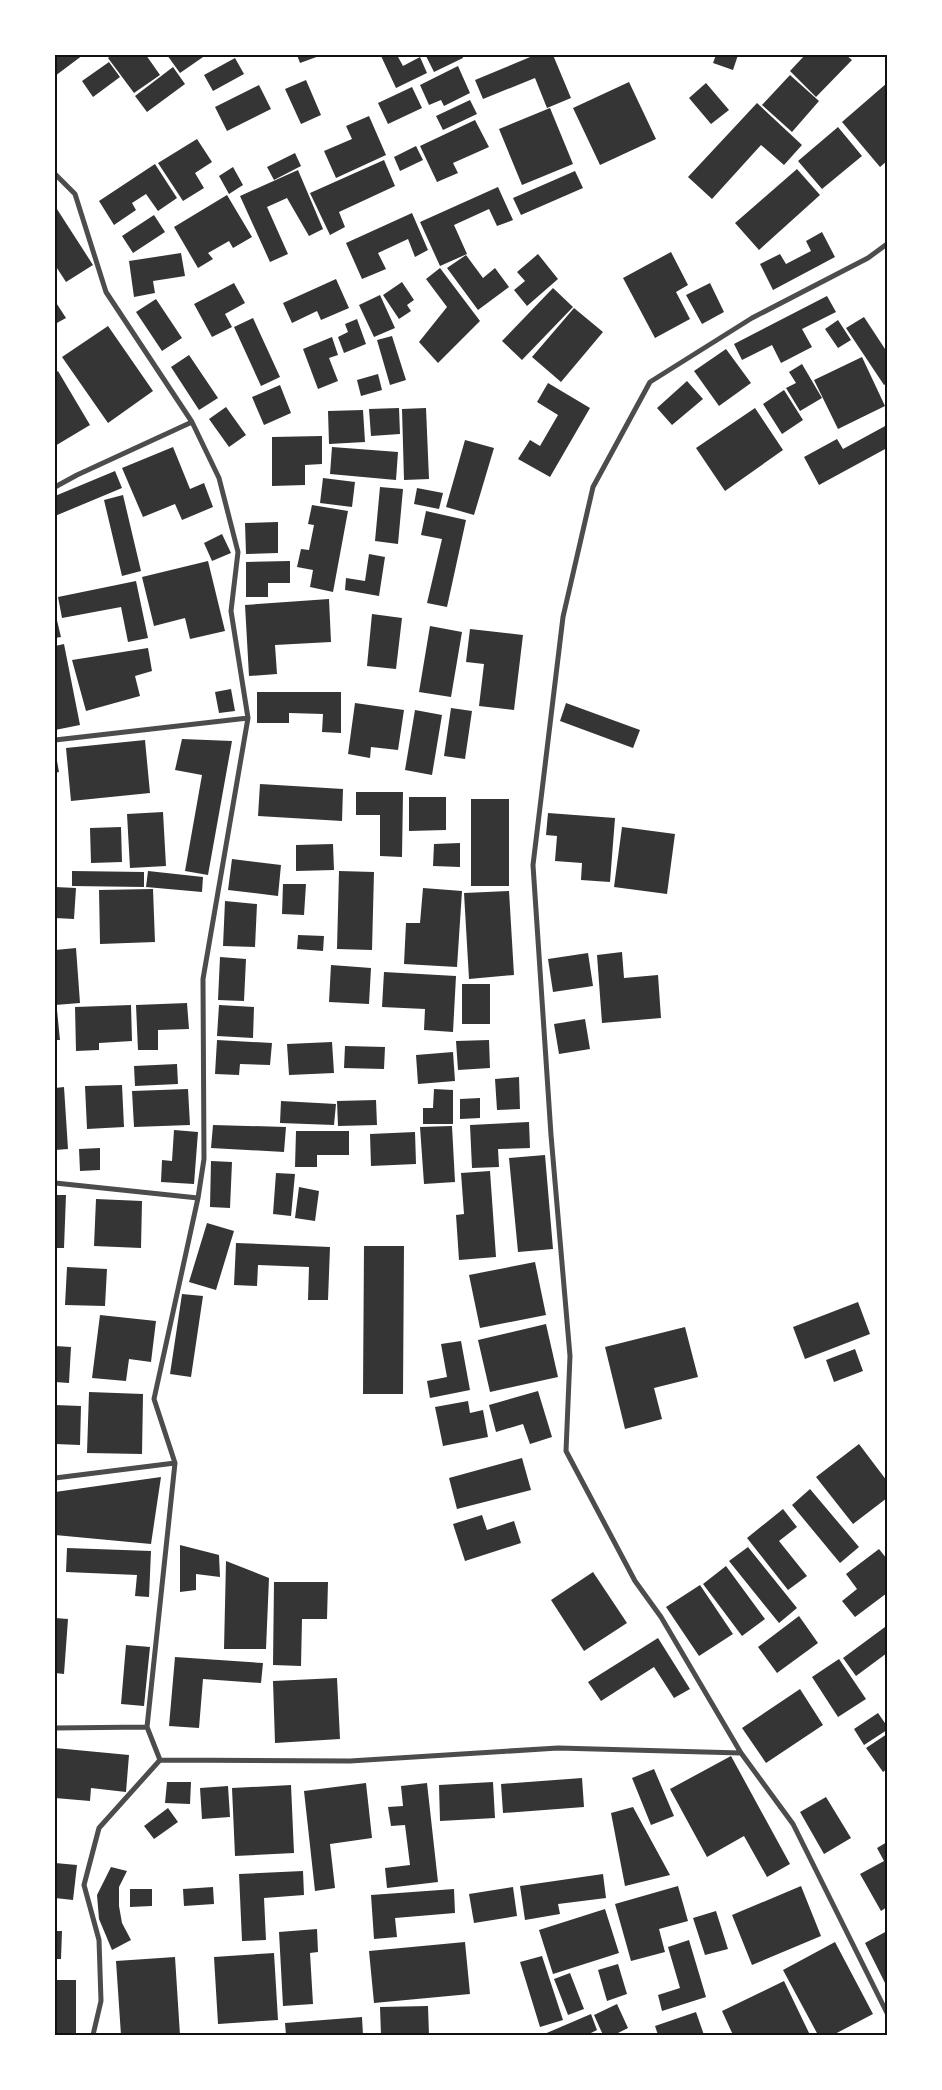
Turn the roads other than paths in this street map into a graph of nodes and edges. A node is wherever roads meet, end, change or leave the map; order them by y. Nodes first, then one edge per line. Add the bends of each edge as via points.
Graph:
1 (55, 174) edge
2 (887, 244) edge
3 (192, 422) junction
4 (55, 487) edge
5 (248, 718) junction
6 (55, 740) edge
7 (55, 1183) edge
8 (198, 1198) junction
9 (175, 1463) junction
10 (55, 1478) edge
11 (147, 1727) junction
12 (55, 1728) edge
13 (741, 1753) junction
14 (160, 1760) junction
15 (887, 2013) edge
16 (93, 2035) edge

1 - 3 street via 76,194 106,292
2 - 13 street via 868,258 752,318 650,382 593,487 563,617 533,865 570,1356 566,1451 635,1581 661,1617
3 - 4 street
3 - 5 street via 219,478 238,552 231,611
5 - 6 street
5 - 8 street via 203,979 204,1159
7 - 8 street
8 - 9 street via 154,1399
9 - 10 street
9 - 11 street
11 - 12 street
11 - 14 street
13 - 14 street via 558,1748 350,1761
13 - 15 street via 792,1824
14 - 16 street via 99,1828 84,1885 99,1940 101,2001

